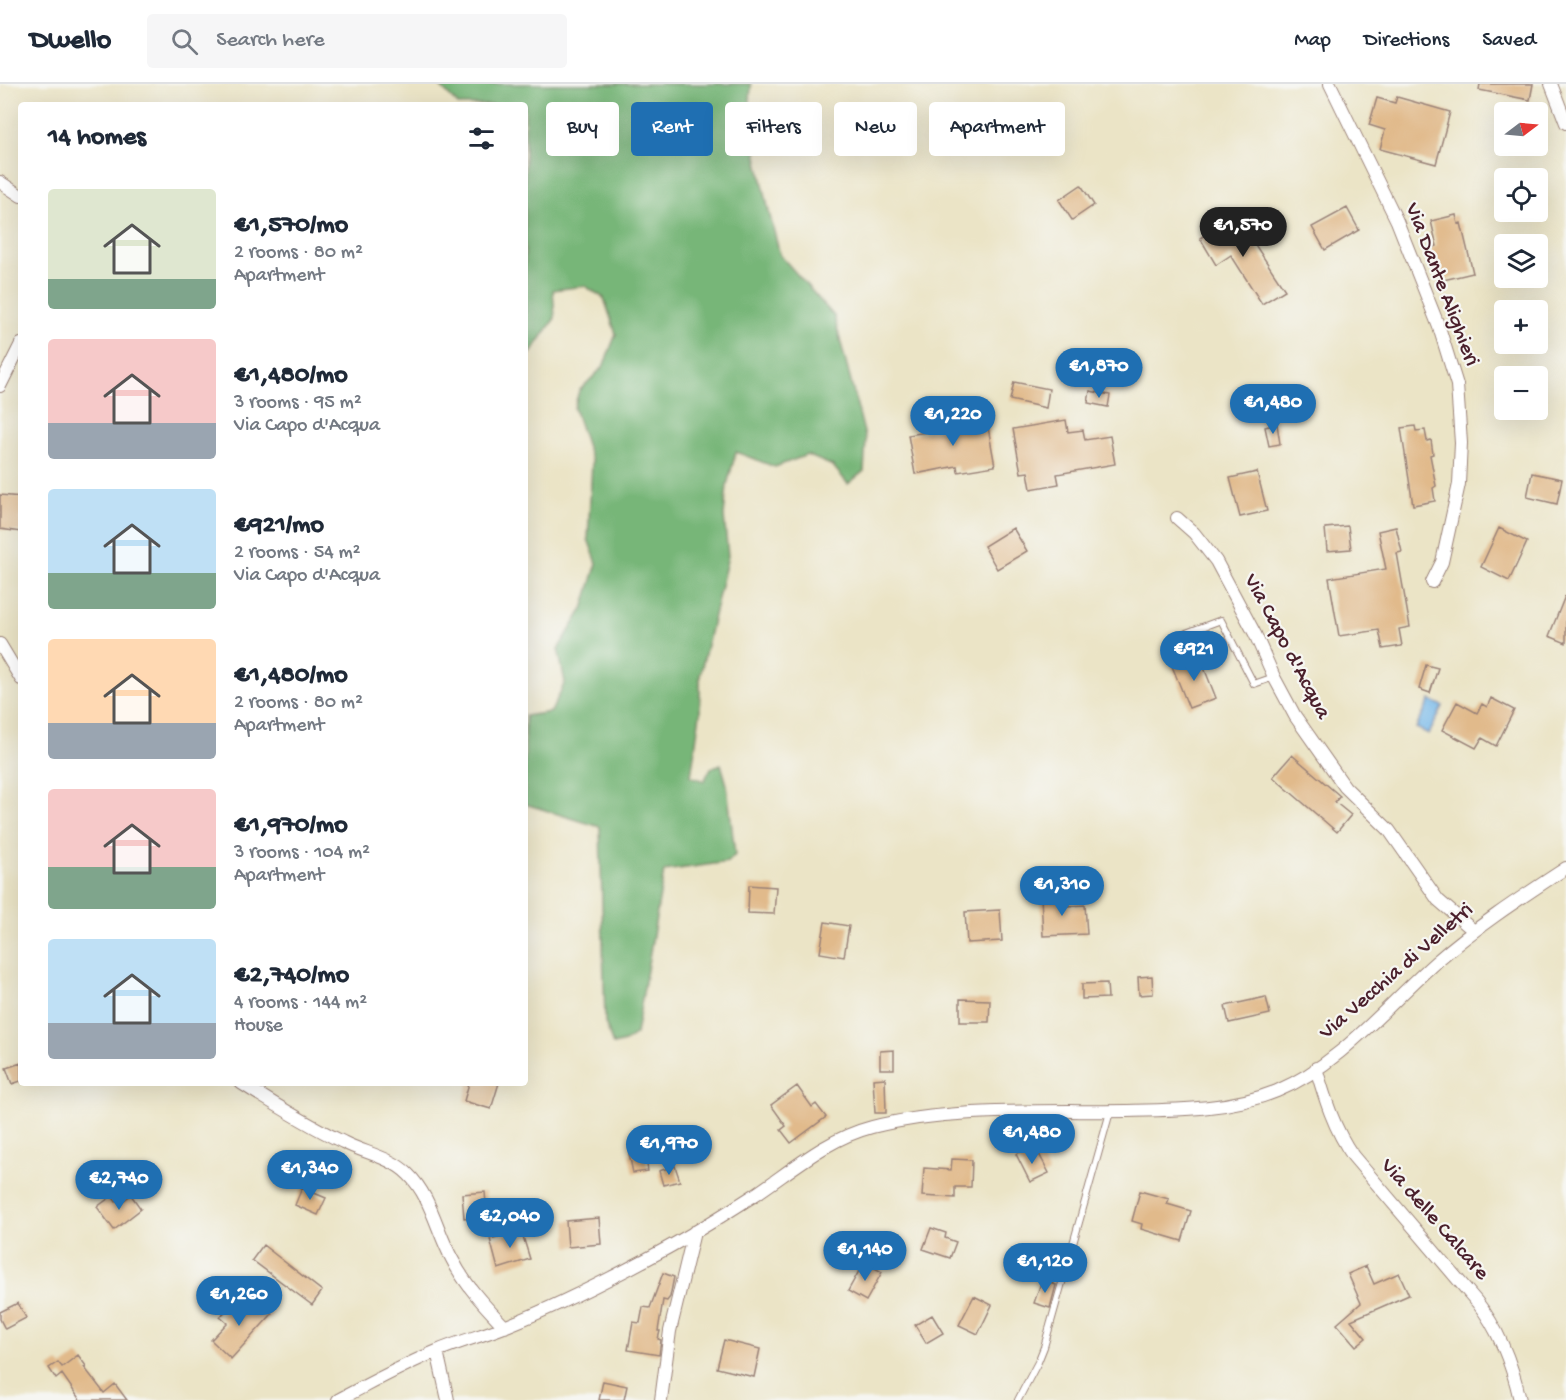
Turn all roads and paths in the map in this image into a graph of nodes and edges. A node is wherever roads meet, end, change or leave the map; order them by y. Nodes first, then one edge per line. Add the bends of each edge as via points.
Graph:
1 (1330, 84) edge
2 (1551, 84) edge
3 (1566, 123) edge
4 (0, 182) edge
5 (18, 194) edge
6 (18, 350) edge
7 (0, 386) edge
8 (1177, 518) dead end
9 (1432, 582) dead end
10 (1186, 633) dead end
11 (0, 644) edge
12 (18, 674) edge
13 (1274, 677) junction
14 (1566, 868) edge
15 (1474, 932) junction
16 (1316, 1068) junction
17 (246, 1086) edge
18 (1111, 1111) junction
19 (694, 1232) junction
20 (505, 1327) junction
21 (438, 1351) junction
22 (338, 1400) edge
23 (448, 1400) edge
24 (661, 1400) edge
25 (1018, 1400) edge
26 (1520, 1400) edge

1 - 9 street, Via Dante Alighieri via 1397,221 1439,327 1456,384 1461,443 1459,484 1442,562
2 - 3 street
4 - 5 street
6 - 7 street
8 - 13 street, Via Capo d'Acqua via 1202,541 1223,572
10 - 13 lane via 1221,620 1254,684
11 - 12 street
13 - 15 street, Via Capo d'Acqua via 1295,716 1345,787 1389,830 1438,900
14 - 15 street, Via Vecchia di Velletri
15 - 16 street, Via Vecchia di Velletri via 1418,978 1356,1038
16 - 18 street, Via Vecchia di Velletri via 1278,1090 1238,1102 1169,1110
16 - 26 street, Via delle Calcare via 1332,1117 1347,1147 1494,1326 1508,1356
17 - 20 street via 325,1133 406,1172 426,1199 456,1267
18 - 19 street, Via Vecchia di Velletri via 947,1115 860,1130 825,1147
18 - 25 lane via 1042,1354
19 - 20 street, Via Vecchia di Velletri via 659,1253
19 - 24 street via 670,1331
20 - 21 street, Via Vecchia di Velletri
21 - 22 street, Via Vecchia di Velletri
21 - 23 street

